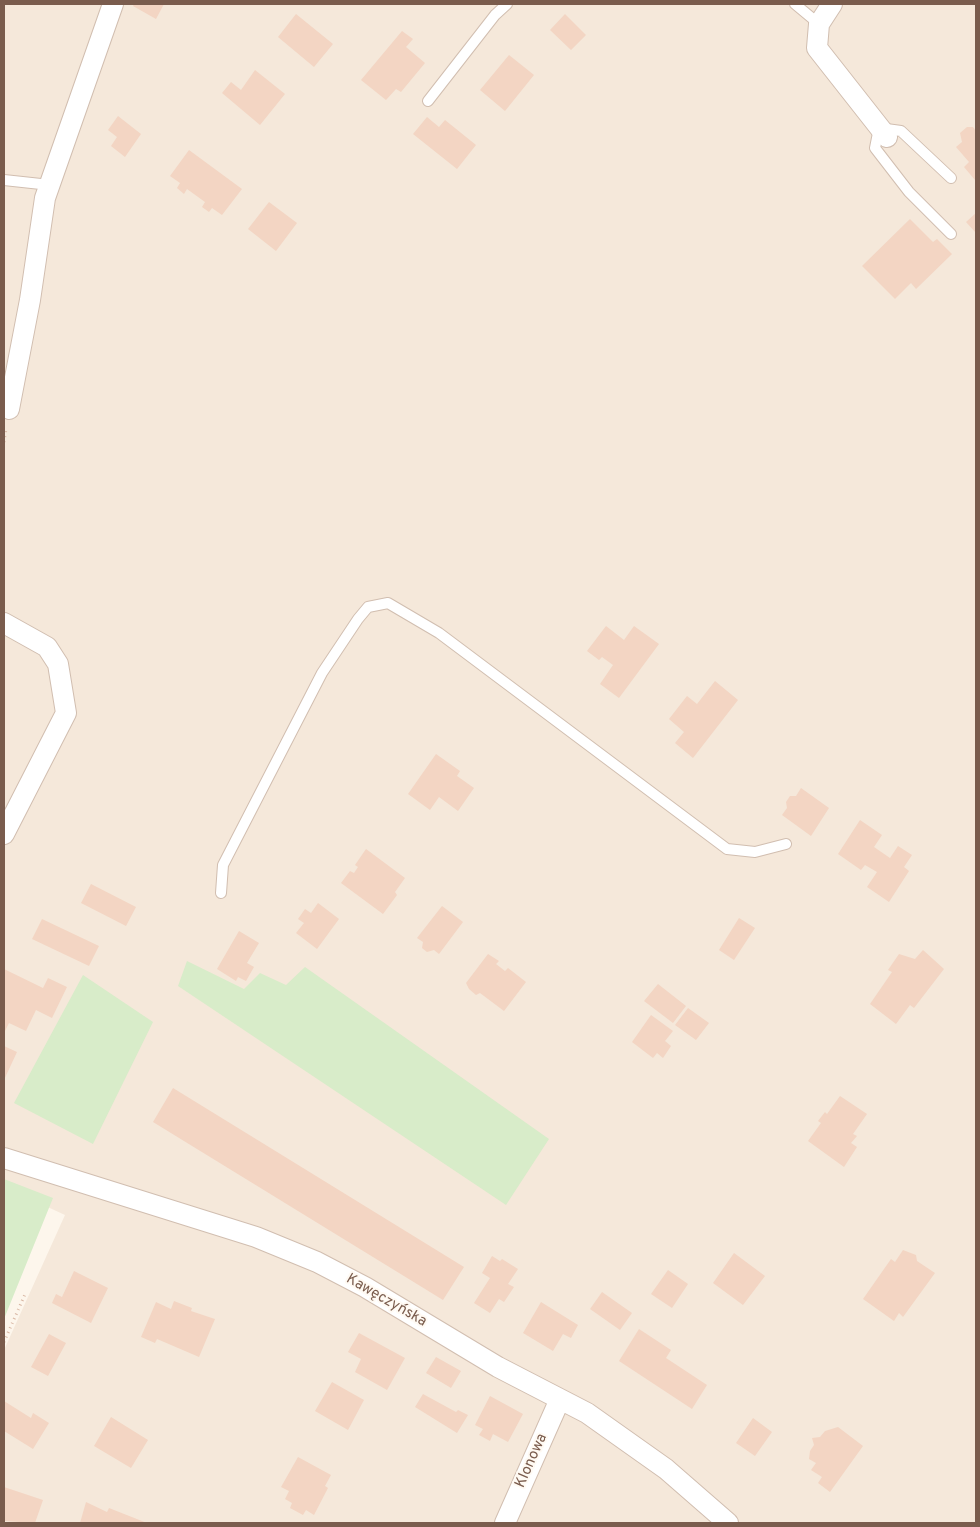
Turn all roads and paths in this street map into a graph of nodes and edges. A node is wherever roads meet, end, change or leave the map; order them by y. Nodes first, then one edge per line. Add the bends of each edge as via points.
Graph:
1 (113, 4) edge
2 (507, 4) edge
3 (795, 4) edge
4 (832, 4) edge
5 (819, 24) junction
6 (428, 101) dead end
7 (883, 133) junction
8 (951, 178) dead end
9 (4, 180) edge
10 (50, 185) junction
11 (951, 234) dead end
12 (9, 409) dead end
13 (4, 623) edge
14 (4, 834) edge
15 (786, 844) dead end
16 (220, 892) dead end
17 (4, 1158) edge
18 (26, 1292) dead end
19 (4, 1342) edge
20 (560, 1399) junction
21 (504, 1523) edge
22 (728, 1523) edge

1 - 10 street
2 - 6 lane
3 - 5 lane
4 - 5 street
5 - 7 street via 817,48
7 - 8 lane via 901,131
7 - 11 lane via 875,148 909,192
9 - 10 lane
10 - 12 street via 45,198
13 - 14 street via 47,647 58,664 66,713
15 - 16 lane via 755,852 727,849 439,633 388,603 368,608 322,673 223,865
17 - 20 street, Kawęczyńska via 256,1237 317,1262 365,1287 475,1354
18 - 19 path
20 - 21 street, Klonowa
20 - 22 street, Kawęczyńska via 587,1413 666,1469

